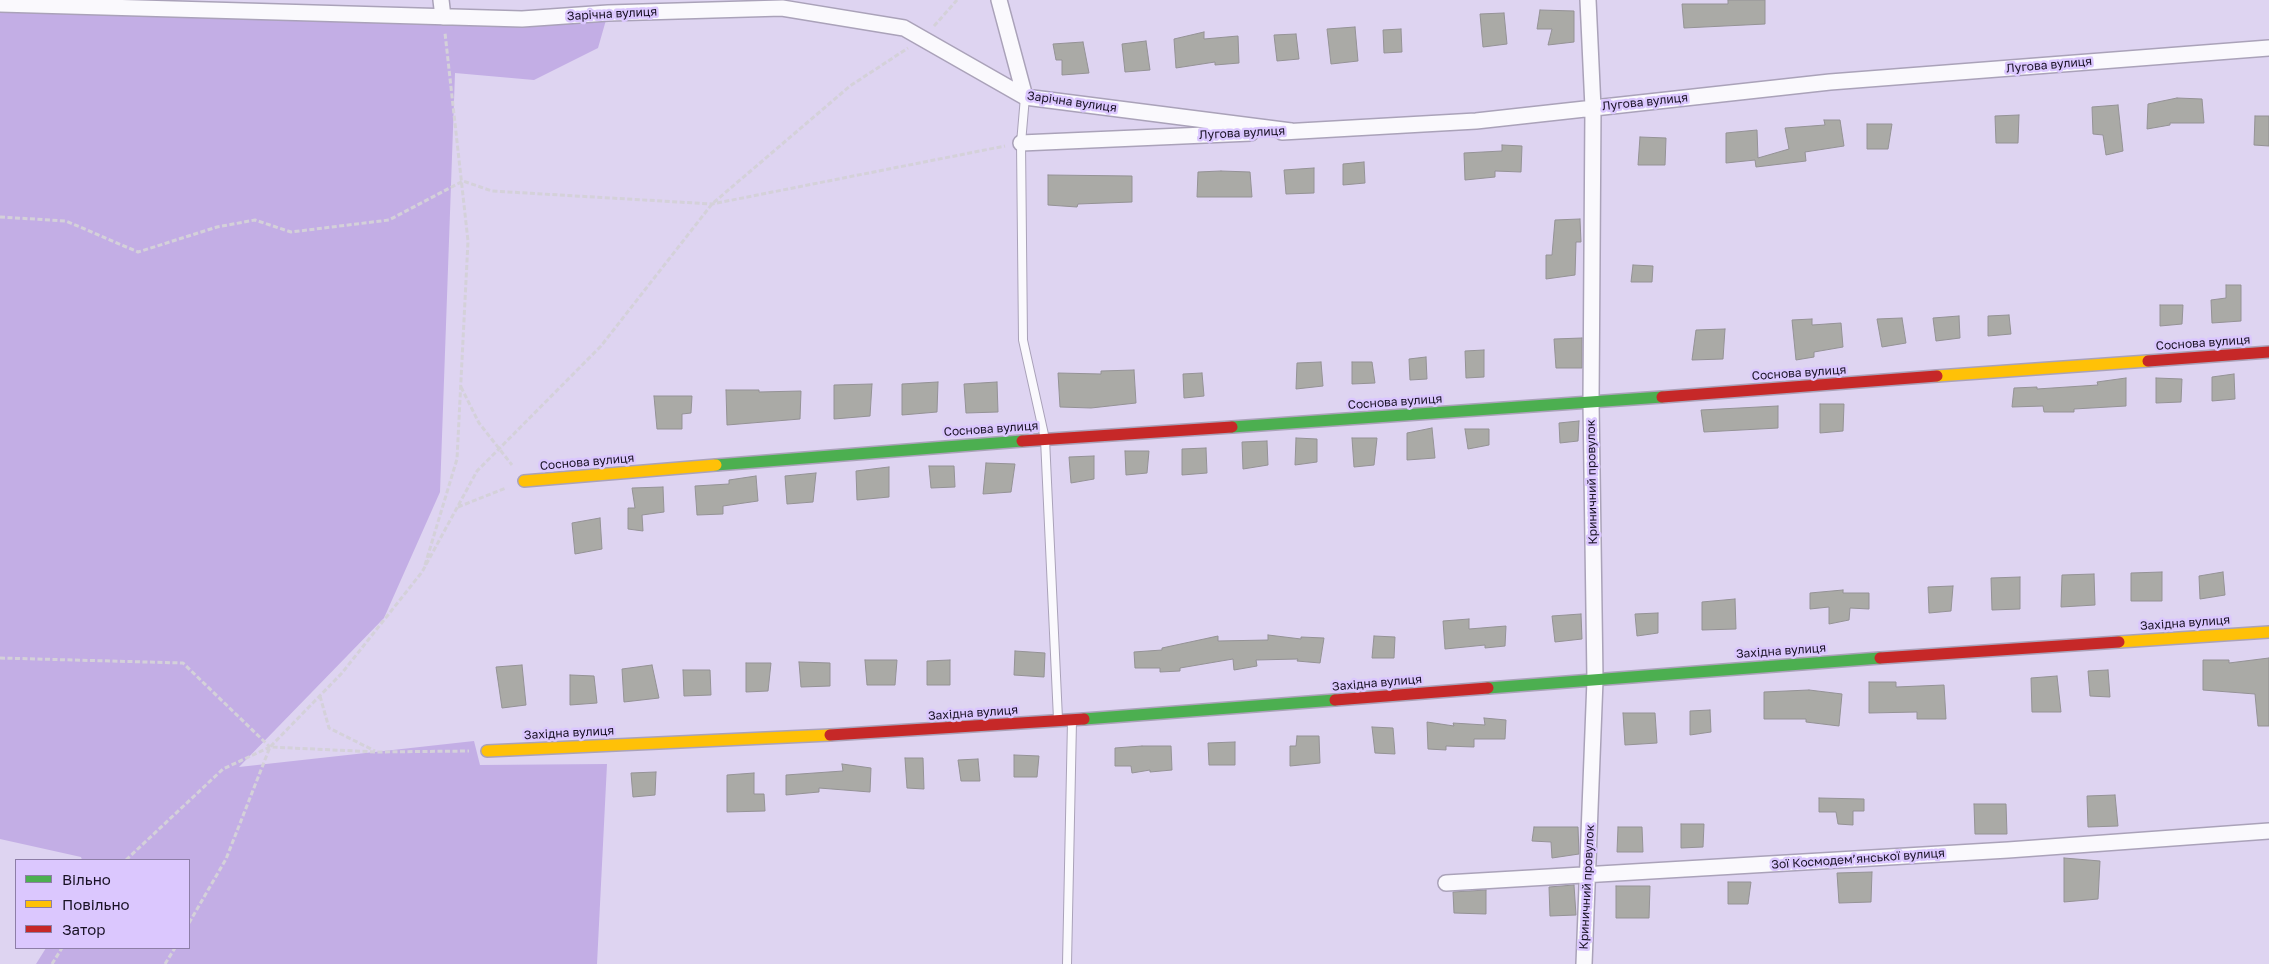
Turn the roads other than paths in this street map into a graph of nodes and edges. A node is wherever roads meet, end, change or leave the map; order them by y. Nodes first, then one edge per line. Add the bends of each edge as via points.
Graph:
1 (441, 0) edge
2 (999, 0) edge
3 (1588, 0) edge
4 (0, 4) edge
5 (443, 17) junction
6 (2269, 48) edge
7 (1025, 97) junction
8 (1593, 108) junction
9 (1292, 131) junction
10 (1021, 143) junction
11 (2269, 352) edge
12 (1591, 402) junction
13 (1045, 439) junction
14 (524, 481) road end
15 (2269, 632) edge
16 (1595, 680) junction
17 (1072, 720) junction
18 (1058, 721) junction
19 (487, 751) road end
20 (2269, 831) edge
21 (1588, 876) junction
22 (1446, 883) dead end
23 (1067, 964) edge
24 (1584, 964) edge

1 - 5 street
2 - 7 street
3 - 8 street, Криничний провулок
4 - 5 street, Зарічна вулиця
5 - 7 street, Зарічна вулиця via 522,19 782,8 904,28
6 - 8 street, Лугова вулиця via 1830,82
7 - 9 street, Зарічна вулиця
7 - 10 lane
8 - 9 street, Лугова вулиця via 1476,121
8 - 12 street, Криничний провулок
9 - 10 street, Лугова вулиця
10 - 13 lane via 1023,340
11 - 12 street, Соснова вулиця
12 - 13 street, Соснова вулиця
12 - 16 street, Криничний провулок
13 - 14 street, Соснова вулиця
13 - 18 lane
15 - 16 street, Західна вулиця
16 - 17 street, Західна вулиця
16 - 21 street, Криничний провулок
17 - 18 street, Західна вулиця
17 - 23 lane
18 - 19 street, Західна вулиця via 898,732
20 - 21 street, Зої Космодем’янської вулиця
21 - 22 street, Зої Космодем’янської вулиця
21 - 24 street, Криничний провулок

